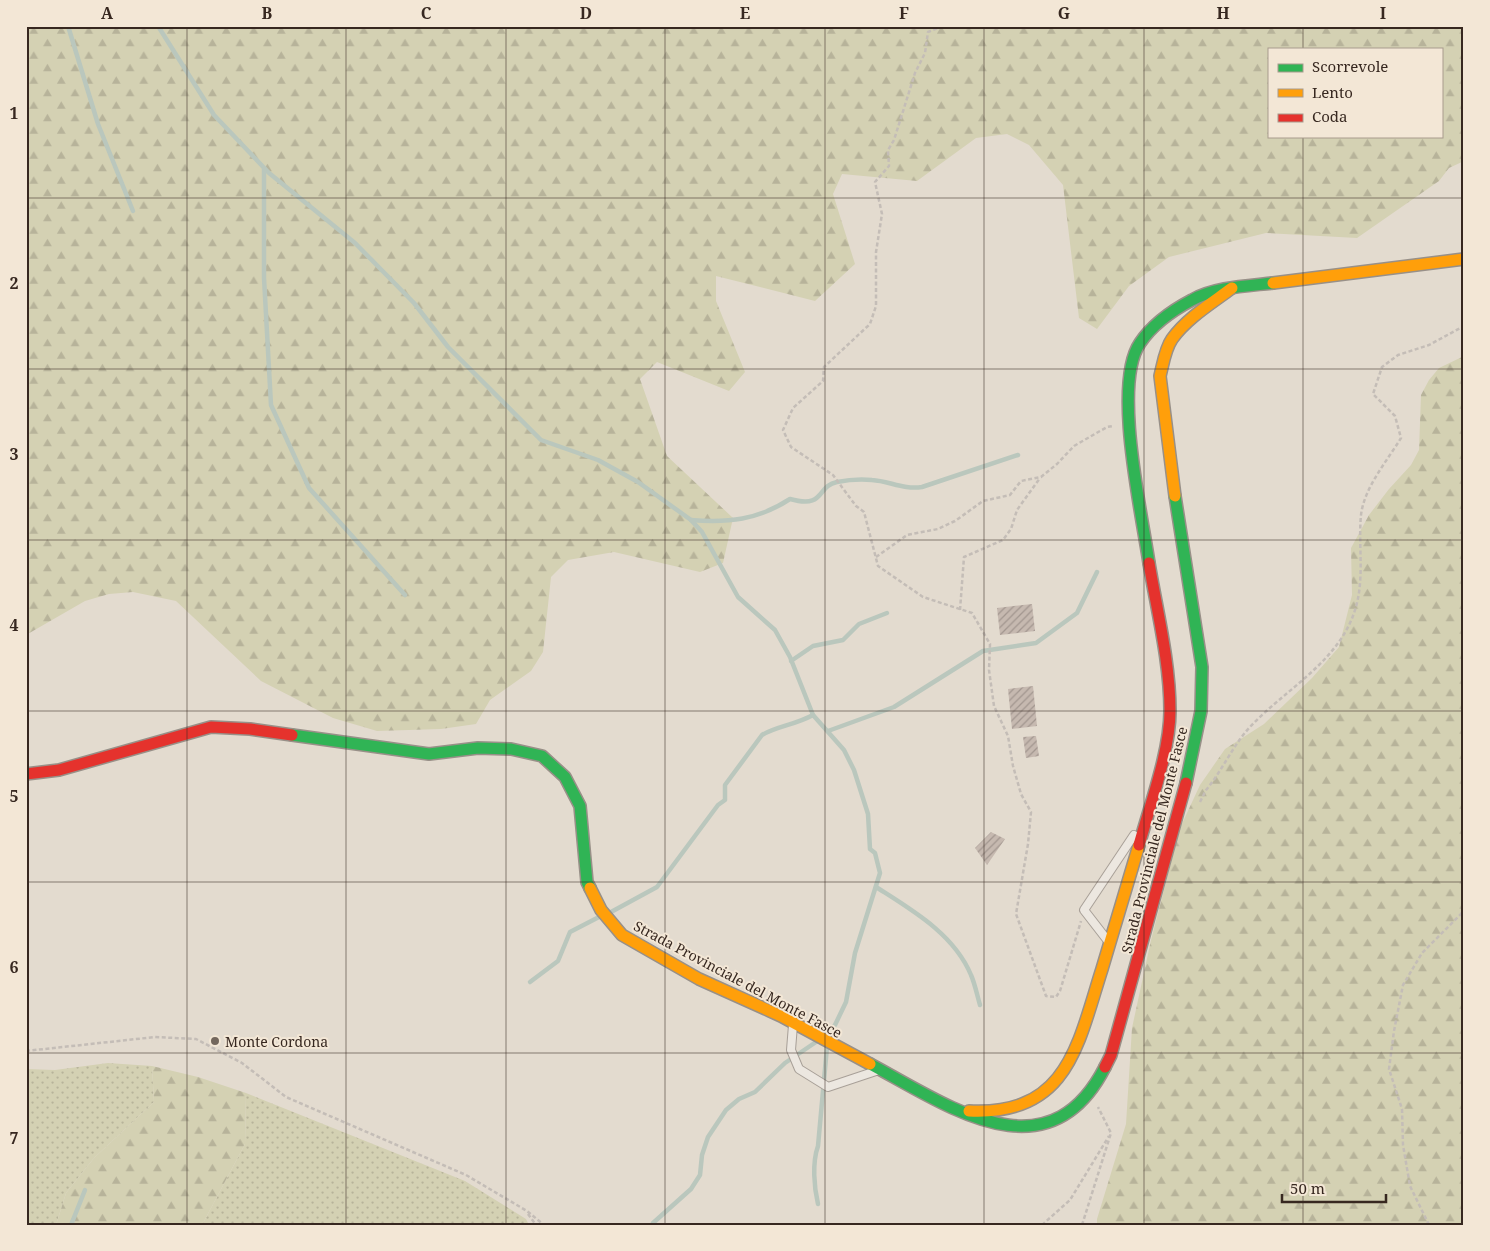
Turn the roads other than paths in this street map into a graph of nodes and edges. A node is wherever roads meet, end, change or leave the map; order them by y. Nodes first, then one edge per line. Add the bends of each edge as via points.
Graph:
1 (1464, 259) edge
2 (1232, 288) junction
3 (26, 774) edge
4 (1144, 825) junction
5 (1111, 944) junction
6 (794, 1023) junction
7 (878, 1070) junction
8 (954, 1109) junction

1 - 2 main road, Strada Provinciale del Monte Fasce
2 - 4 main road, Strada Provinciale del Monte Fasce via 1192,299 1155,324 1139,344 1130,368 1128,399 1135,472 1170,711 1164,754
2 - 8 main road, Strada Provinciale del Monte Fasce via 1172,339 1160,376 1170,468 1202,668 1201,711 1193,759 1111,1055 1091,1092 1058,1118 1028,1127 1000,1127 982,1123
3 - 6 main road, Strada Provinciale del Monte Fasce via 59,770 211,727 250,729 429,754 478,748 511,749 542,756 565,777 580,806 587,882 601,910 622,935 699,979
4 - 5 main road, Strada Provinciale del Monte Fasce
4 - 5 lane via 1139,827 1084,910
5 - 8 main road, Strada Provinciale del Monte Fasce via 1083,1031 1063,1073 1043,1091 1018,1106 988,1113
6 - 7 main road, Strada Provinciale del Monte Fasce
6 - 7 lane via 791,1050 799,1069 828,1087
7 - 8 main road, Strada Provinciale del Monte Fasce

